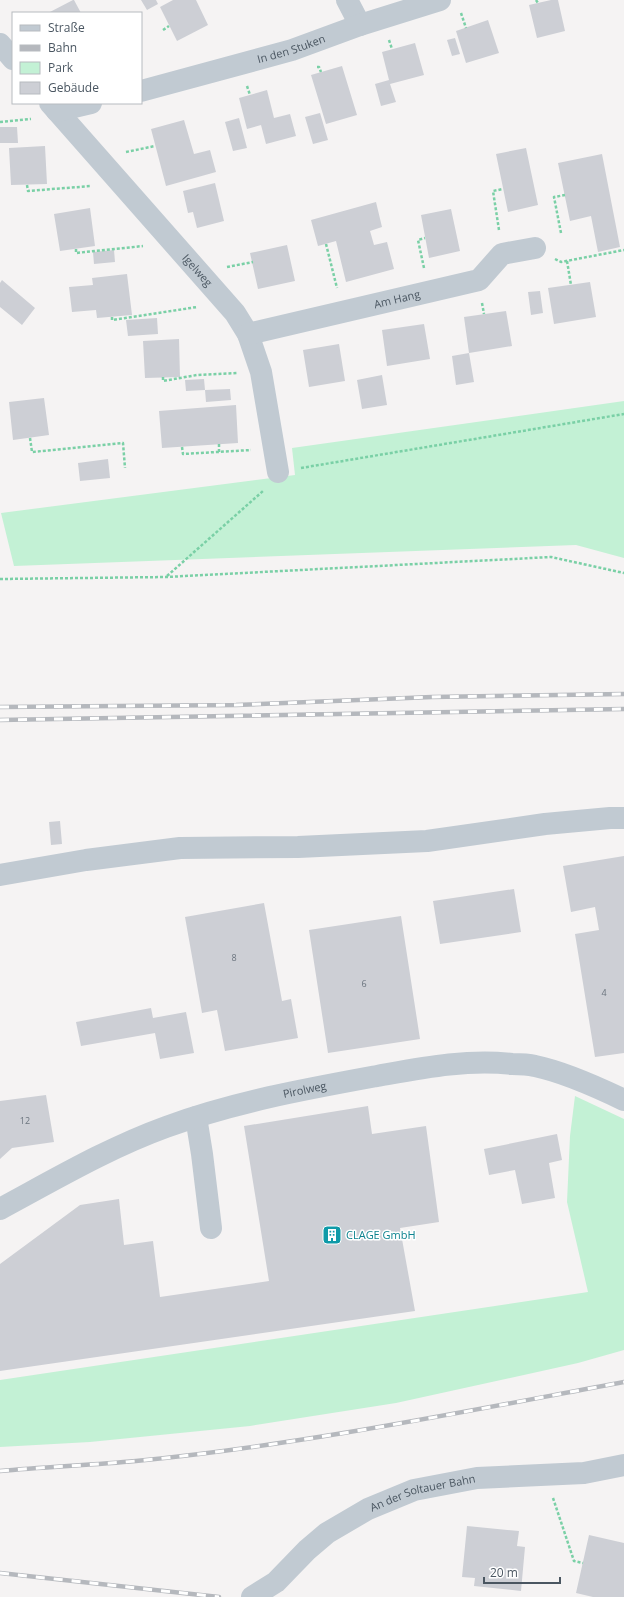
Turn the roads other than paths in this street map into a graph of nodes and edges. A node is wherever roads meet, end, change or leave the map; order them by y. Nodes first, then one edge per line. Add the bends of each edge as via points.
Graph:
1 (347, 0) edge
2 (440, 0) edge
3 (360, 25) junction
4 (0, 44) edge
5 (12, 58) edge
6 (142, 91) edge
7 (82, 104) edge
8 (54, 107) edge
9 (535, 248) dead end
10 (248, 334) junction
11 (278, 472) road end
12 (624, 818) edge
13 (0, 875) edge
14 (624, 1100) edge
15 (196, 1117) junction
16 (0, 1209) edge
17 (211, 1228) dead end
18 (624, 1464) edge
19 (252, 1597) edge

1 - 3 street
2 - 3 street, In den Stuken
3 - 6 street, In den Stuken via 292,50
4 - 5 street
7 - 8 street
8 - 10 street, Igelweg via 235,313
9 - 10 street, Am Hang via 502,254 479,280
10 - 11 street, Igelweg via 261,372
12 - 13 street via 545,824 427,841 298,847 180,848 86,860
14 - 15 street, Pirolweg via 589,1084 534,1066 492,1062 441,1064 270,1097
15 - 16 street, Pirolweg via 164,1127 112,1150
15 - 17 street
18 - 19 street, An der Soltauer Bahn via 584,1472 477,1478 407,1492 368,1509 327,1533 276,1582

